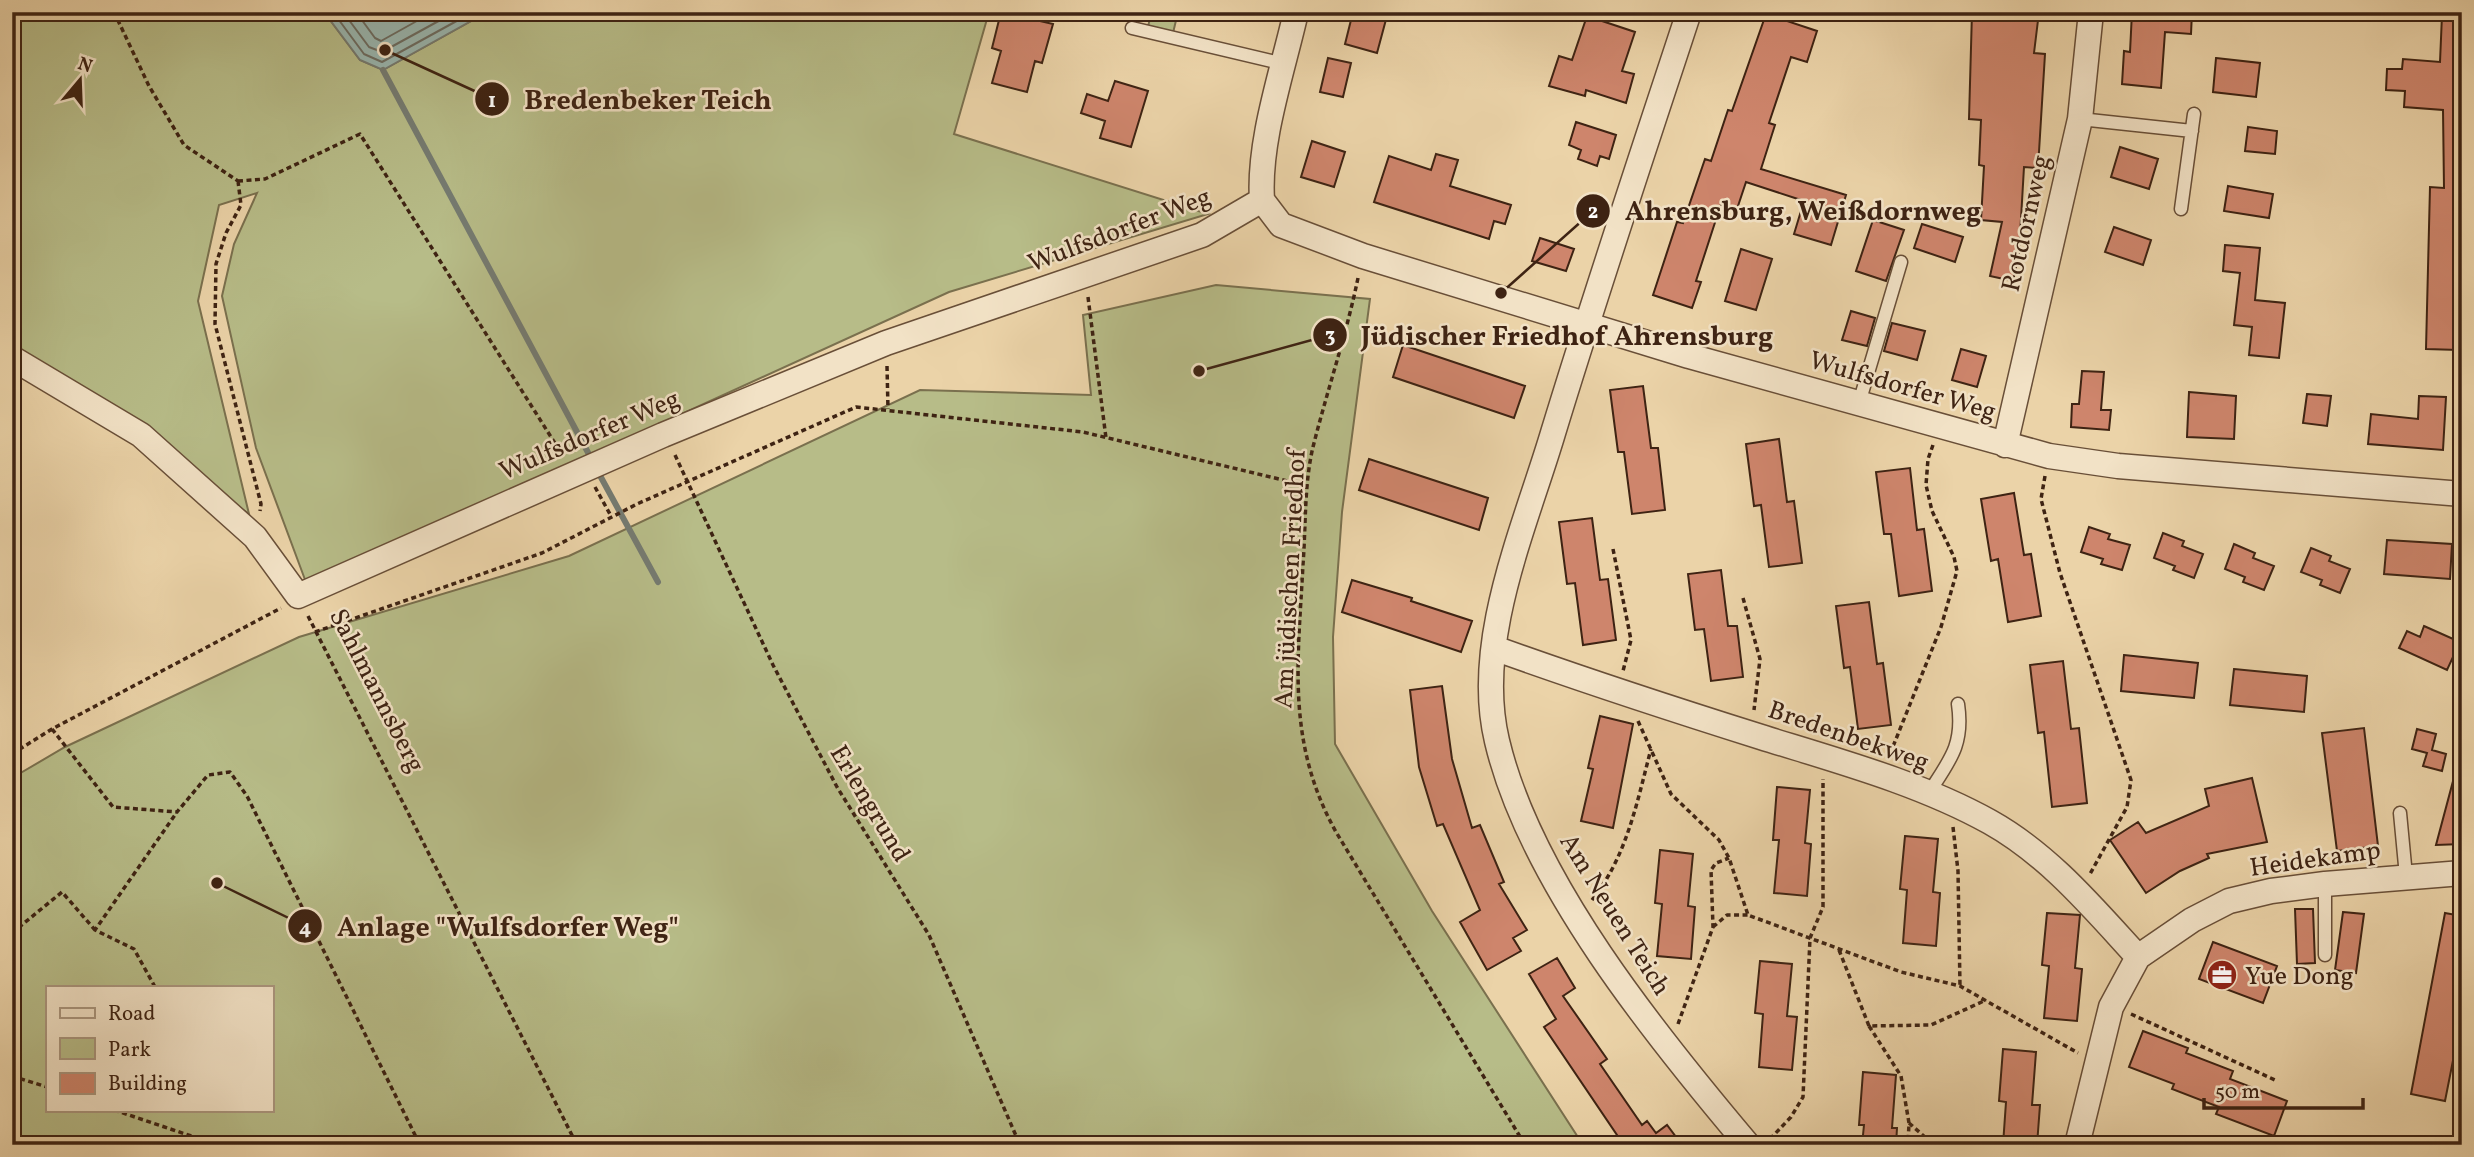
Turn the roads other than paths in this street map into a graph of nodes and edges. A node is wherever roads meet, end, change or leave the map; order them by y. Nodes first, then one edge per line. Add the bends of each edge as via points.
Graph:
1 (1296, 12) edge
2 (1689, 12) edge
3 (2091, 12) edge
4 (1132, 28) dead end
5 (1284, 64) junction
6 (2194, 114) dead end
7 (2080, 119) junction
8 (2192, 131) junction
9 (1262, 200) junction
10 (2181, 209) dead end
11 (1901, 262) dead end
12 (1586, 323) junction
13 (12, 358) edge
14 (1859, 403) junction
15 (2005, 445) junction
16 (2462, 494) edge
17 (298, 596) joint
18 (1494, 648) junction
19 (1958, 704) dead end
20 (1940, 799) junction
21 (2400, 813) dead end
22 (2462, 873) edge
23 (2406, 876) junction
24 (2325, 884) junction
25 (2325, 955) dead end
26 (2138, 957) junction
27 (1748, 1145) edge
28 (2077, 1145) edge

1 - 5 street
2 - 12 street, Am Neuen Teich
3 - 7 street, Rotdornweg
4 - 5 lane
5 - 9 street via 1264,153
6 - 8 lane
7 - 8 lane
7 - 15 street, Rotdornweg
8 - 10 lane
9 - 12 street, Wulfsdorfer Weg via 1281,225 1363,256
9 - 17 street, Wulfsdorfer Weg via 1202,235 886,343 584,467
11 - 14 lane
12 - 14 street, Wulfsdorfer Weg
12 - 18 street, Am Neuen Teich via 1500,609
13 - 17 street, Sahlmannsberg via 141,436 255,537
14 - 15 street, Wulfsdorfer Weg
15 - 16 street, Wulfsdorfer Weg via 2118,466
18 - 20 street, Bredenbekweg via 1619,682
18 - 27 street, Am Neuen Teich via 1489,681 1496,740 1517,803 1577,918 1668,1050
19 - 20 lane via 1962,727
20 - 26 street, Bredenbekweg via 1990,822 2036,854 2080,893
21 - 23 lane
22 - 23 street, Heidekamp
23 - 24 street, Heidekamp
24 - 25 lane
24 - 26 street, Heidekamp via 2229,901
26 - 28 street, Heidekamp via 2111,1007

